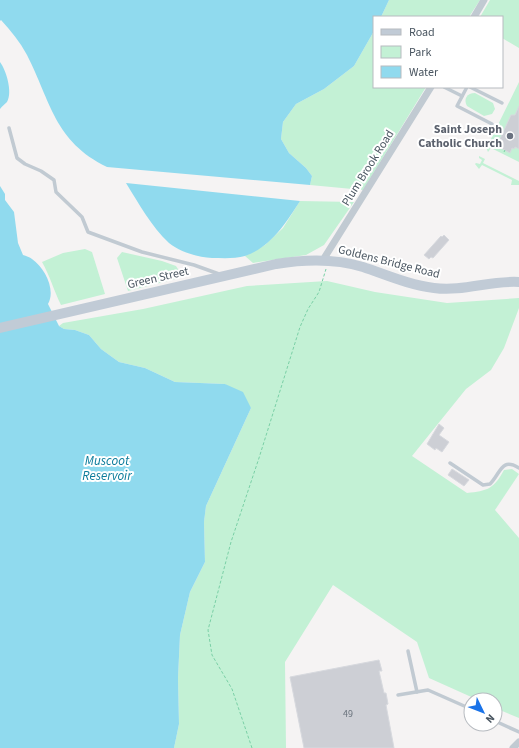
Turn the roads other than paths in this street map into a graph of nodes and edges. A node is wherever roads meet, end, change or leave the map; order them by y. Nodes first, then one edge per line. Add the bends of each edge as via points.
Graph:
1 (484, 0) edge
2 (475, 16) edge
3 (430, 88) edge
4 (446, 88) edge
5 (466, 88) edge
6 (472, 88) edge
7 (462, 96) junction
8 (502, 103) dead end
9 (492, 124) dead end
10 (9, 128) dead end
11 (326, 260) junction
12 (224, 276) junction
13 (519, 282) edge
14 (0, 328) edge
15 (450, 463) dead end
16 (519, 468) edge
17 (408, 651) dead end
18 (416, 692) junction
19 (398, 695) dead end
20 (463, 706) edge
21 (503, 725) edge
22 (519, 732) edge
23 (519, 742) edge
24 (513, 748) edge

1 - 2 street
3 - 11 street, Plum Brook Road
4 - 7 lane
5 - 7 lane
6 - 8 lane
7 - 9 lane via 458,106
10 - 12 lane via 17,158 54,180 56,192 82,218 88,232 142,252 194,265
11 - 12 main road, Green Street via 283,262
11 - 13 main road, Goldens Bridge Road via 363,267 410,283 436,288
12 - 14 main road, Green Street
15 - 16 lane via 483,485 490,484 506,464
17 - 18 lane
18 - 19 lane
18 - 20 lane via 428,690
21 - 22 lane
23 - 24 street

